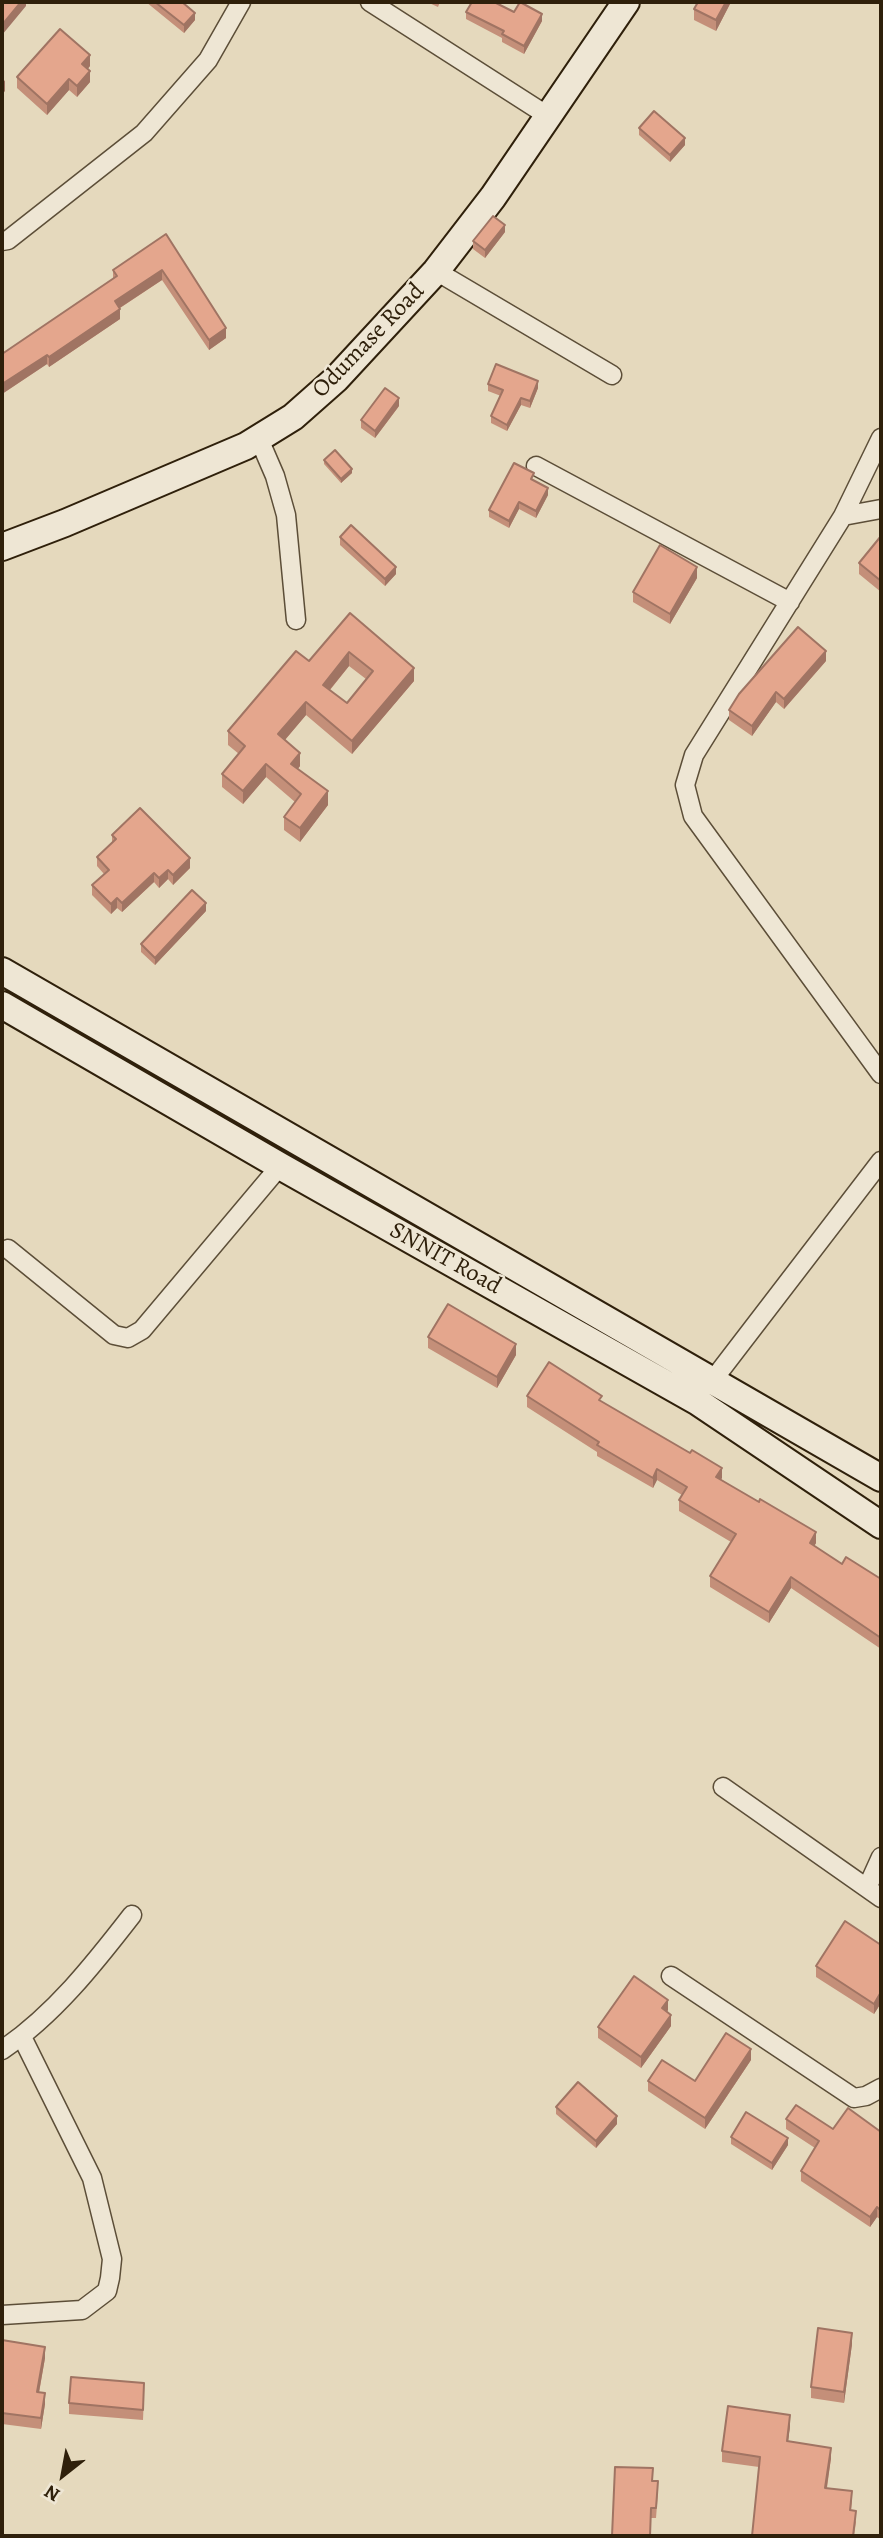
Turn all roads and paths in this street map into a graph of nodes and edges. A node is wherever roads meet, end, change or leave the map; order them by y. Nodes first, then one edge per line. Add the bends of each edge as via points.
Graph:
1 (241, 2) edge
2 (370, 2) edge
3 (626, 2) edge
4 (548, 116) junction
5 (2, 241) edge
6 (436, 271) junction
7 (612, 375) dead end
8 (259, 439) junction
9 (879, 450) edge
10 (536, 466) dead end
11 (881, 509) edge
12 (844, 516) junction
13 (2, 547) edge
14 (790, 602) junction
15 (296, 620) dead end
16 (2, 971) edge
17 (2, 1005) edge
18 (881, 1074) edge
19 (881, 1161) edge
20 (280, 1166) junction
21 (382, 1189) junction
22 (368, 1215) junction
23 (428, 1216) junction
24 (412, 1241) junction
25 (8, 1249) dead end
26 (713, 1380) junction
27 (881, 1479) edge
28 (881, 1525) edge
29 (723, 1787) dead end
30 (881, 1857) edge
31 (874, 1893) edge
32 (132, 1915) dead end
33 (671, 1976) dead end
34 (22, 2036) junction
35 (2, 2050) edge
36 (881, 2088) edge
37 (2, 2315) edge

1 - 5 street via 208,60 144,133
2 - 4 street
3 - 4 street, Odumase Road
4 - 6 street, Odumase Road
6 - 7 street
6 - 8 street, Odumase Road via 336,379 293,417
8 - 13 street, Odumase Road
8 - 15 street via 286,515
9 - 12 street
10 - 14 street
11 - 12 street
12 - 14 street
14 - 18 street via 694,755 685,785 693,817
16 - 21 street, SNNIT Road
17 - 20 street, SNNIT Road
19 - 26 street
20 - 22 street, SNNIT Road
20 - 25 street via 142,1330 128,1338 114,1335
21 - 22 street
21 - 23 street, SNNIT Road
22 - 24 street, SNNIT Road
23 - 24 street
23 - 26 street, SNNIT Road
24 - 28 street, SNNIT Road via 698,1402
26 - 27 street, SNNIT Road
29 - 31 street
30 - 31 street
32 - 34 street via 84,1976
33 - 36 street via 854,2098
34 - 35 street
34 - 37 street via 92,2178 112,2259 107,2291 82,2310

